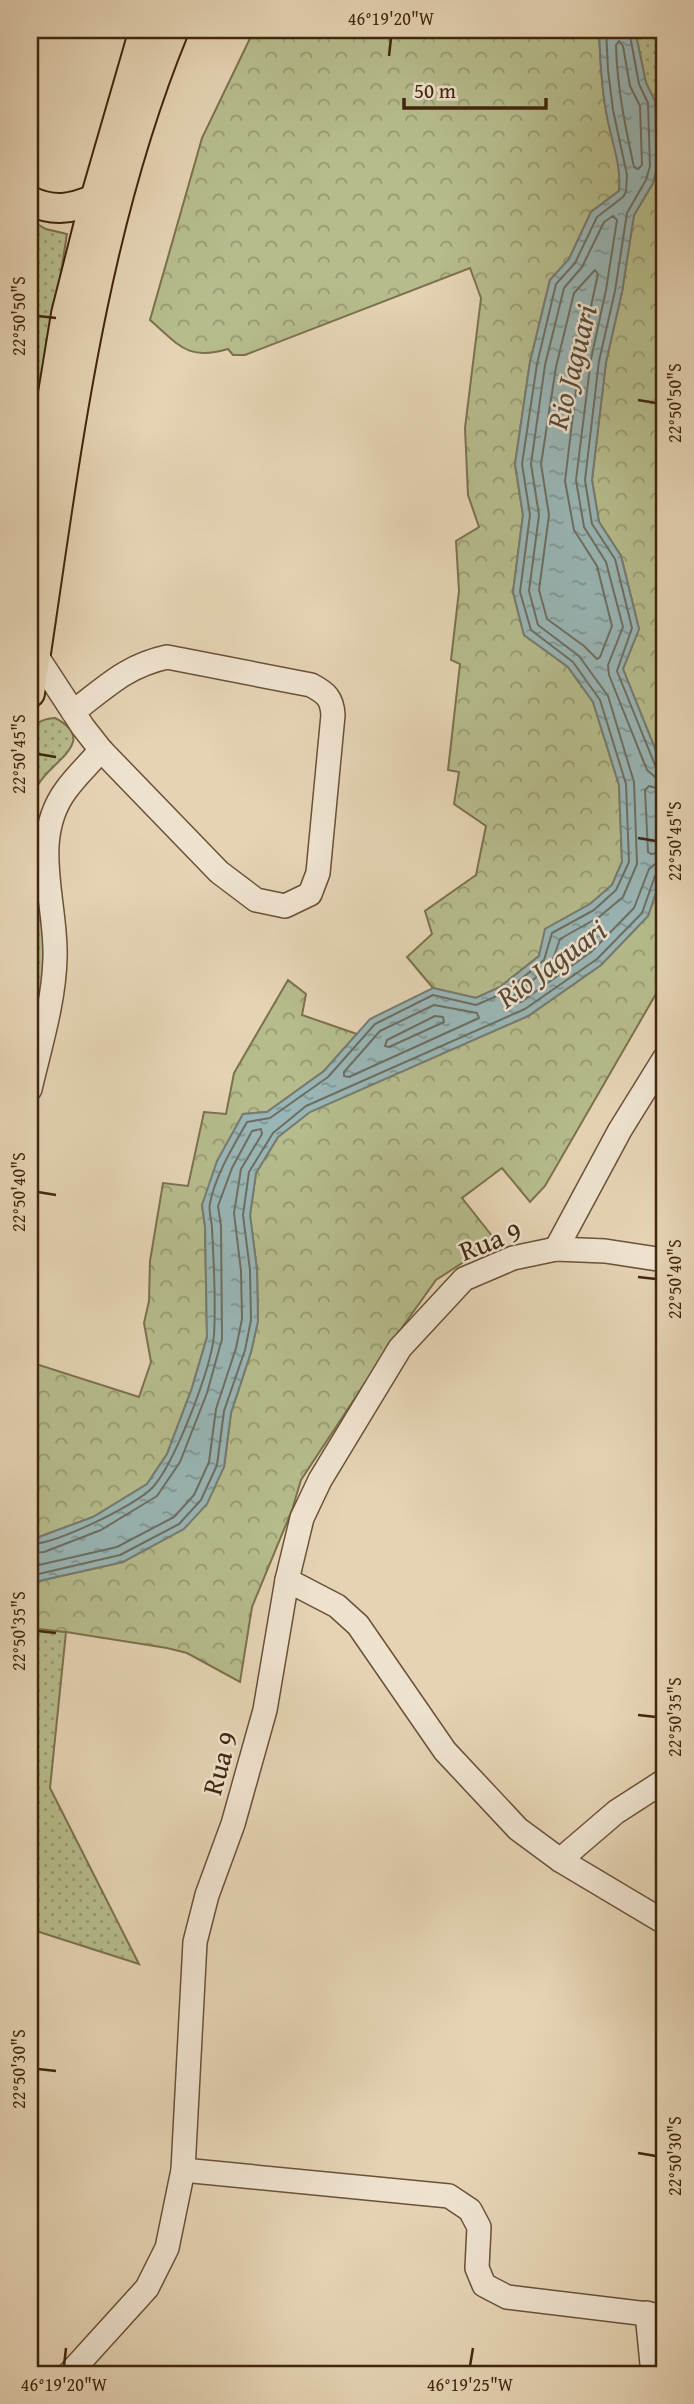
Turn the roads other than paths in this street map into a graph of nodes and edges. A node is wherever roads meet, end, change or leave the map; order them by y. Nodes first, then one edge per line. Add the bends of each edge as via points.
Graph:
1 (174, 30) edge
2 (143, 32) edge
3 (95, 200) junction
4 (30, 201) edge
5 (30, 534) edge
6 (36, 655) junction
7 (30, 692) edge
8 (74, 712) junction
9 (101, 750) junction
10 (664, 1059) edge
11 (30, 1089) edge
12 (556, 1249) junction
13 (664, 1260) edge
14 (287, 1580) junction
15 (664, 1781) edge
16 (560, 1860) junction
17 (664, 1922) edge
18 (183, 2170) junction
19 (655, 2315) edge
20 (69, 2374) edge
21 (653, 2374) edge

1 - 6 main road via 155,76 105,248 62,475
2 - 3 main road
3 - 4 main road via 72,209
3 - 5 main road via 66,314
6 - 7 main road
6 - 8 street
8 - 9 street
8 - 9 street via 125,672 167,657 311,685 326,693 333,715 318,873 310,894 285,906 256,900 219,872
9 - 11 street via 65,792 51,820 46,845 55,956 53,987
10 - 12 street
12 - 13 street, Rua 9
12 - 14 street, Rua 9 via 513,1258 464,1279 400,1348 320,1480 302,1518
14 - 16 street via 337,1606 358,1625 445,1751 518,1829
14 - 18 street, Rua 9 via 265,1710 195,1942
15 - 16 street via 616,1812
16 - 17 street
18 - 19 street via 449,2196 470,2210 479,2227 477,2268 484,2285 507,2297
18 - 20 street, Rua 9 via 167,2248 147,2288
19 - 21 street

